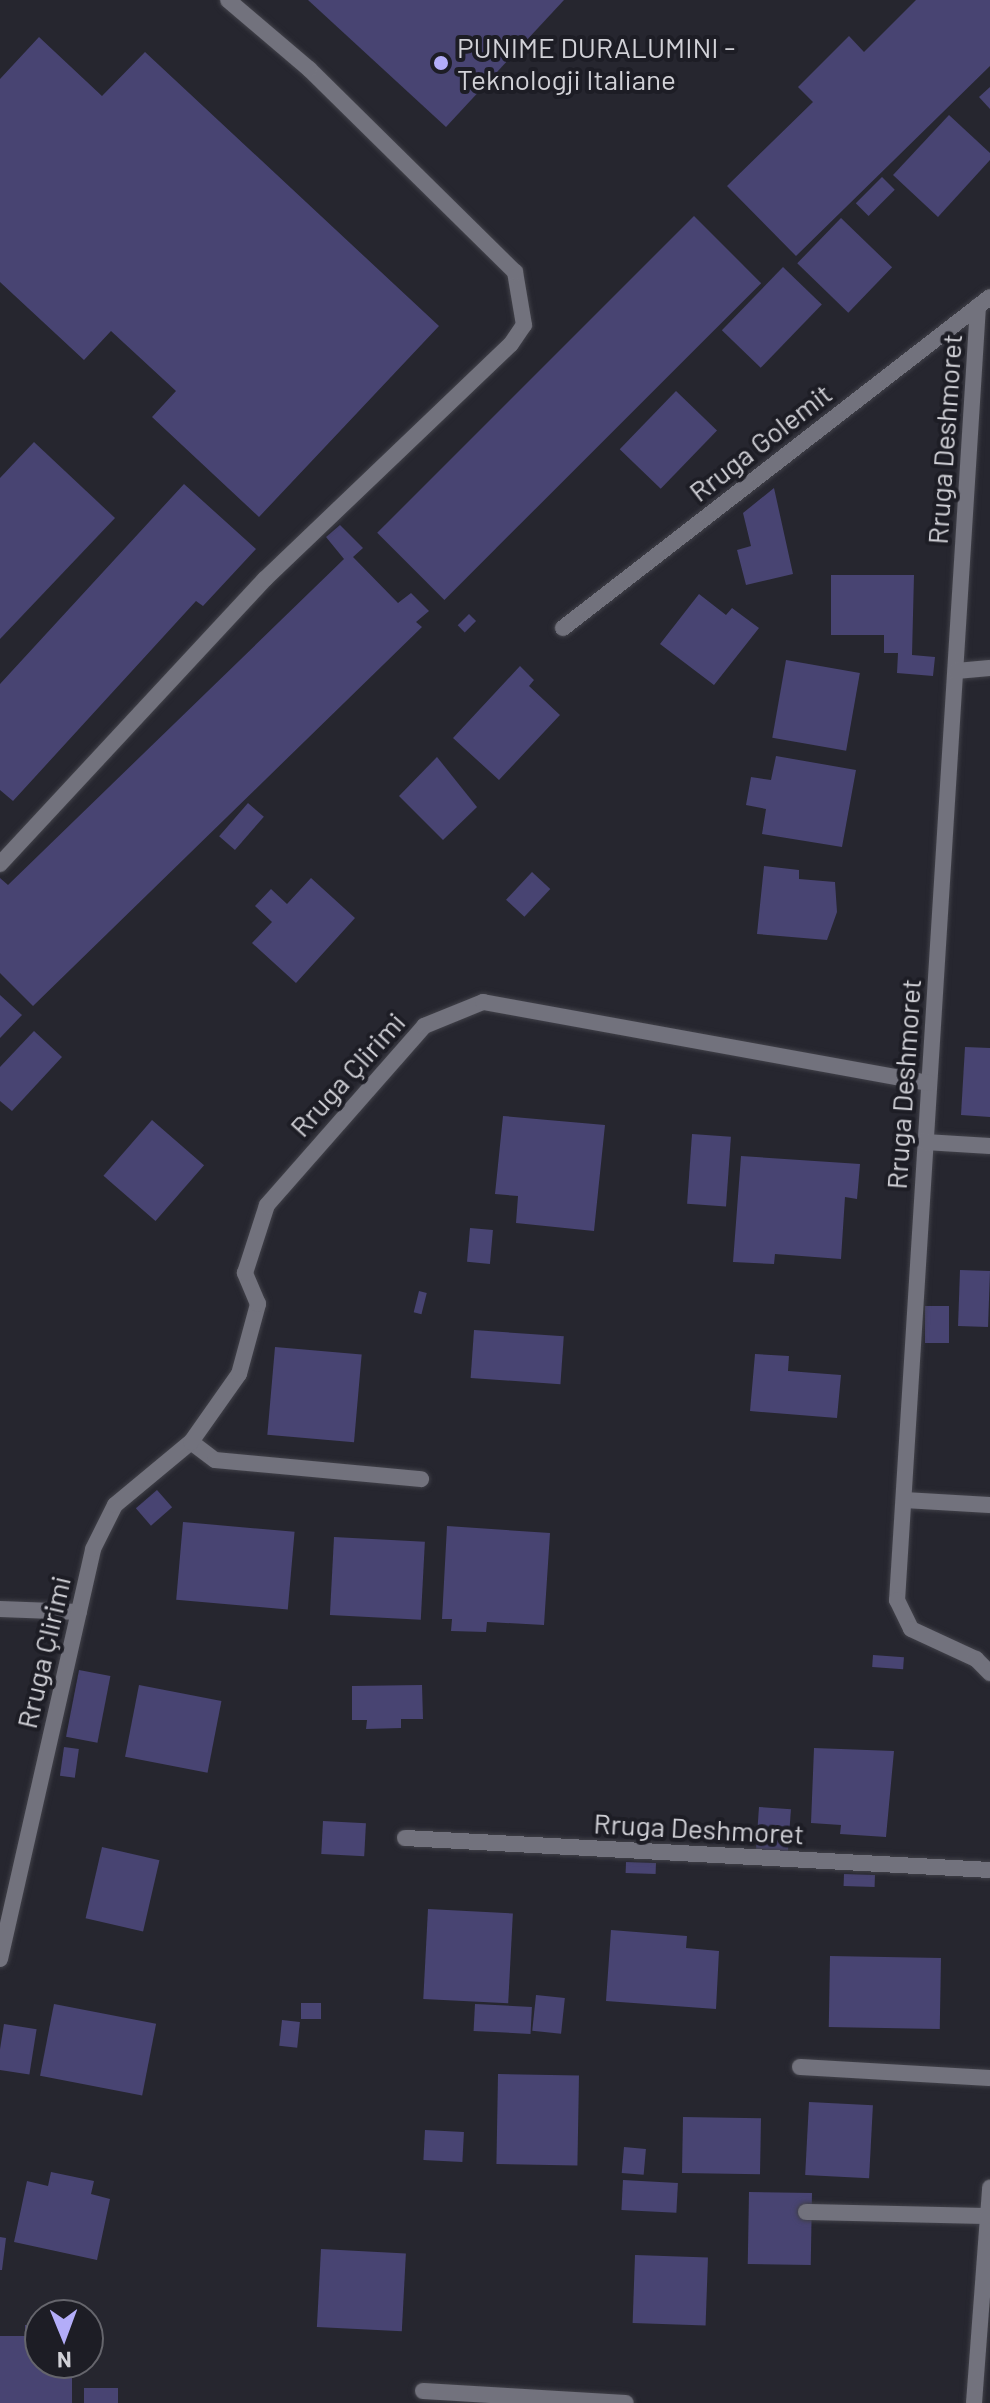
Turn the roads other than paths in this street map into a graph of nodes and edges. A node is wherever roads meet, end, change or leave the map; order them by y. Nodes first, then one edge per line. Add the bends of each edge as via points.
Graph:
1 (228, 0) edge
2 (984, 302) edge
3 (563, 628) dead end
4 (990, 668) edge
5 (956, 671) junction
6 (0, 864) edge
7 (929, 1083) junction
8 (925, 1142) junction
9 (990, 1146) edge
10 (191, 1442) junction
11 (421, 1479) dead end
12 (904, 1500) junction
13 (990, 1505) edge
14 (0, 1609) edge
15 (79, 1612) junction
16 (990, 1673) edge
17 (405, 1838) dead end
18 (990, 1870) edge
19 (0, 1959) edge
20 (800, 2067) dead end
21 (990, 2078) edge
22 (990, 2188) edge
23 (990, 2198) edge
24 (806, 2212) dead end
25 (988, 2216) junction
26 (423, 2391) dead end
27 (626, 2403) edge
28 (974, 2403) edge

1 - 6 street via 309,69 515,272 524,325 511,344 265,579
2 - 3 street, Rruga Golemit
2 - 5 street, Rruga Deshmoret
4 - 5 street
5 - 7 street, Rruga Deshmoret
7 - 8 street, Rruga Deshmoret
7 - 10 street, Rruga Çlirimi via 550,1012 483,1002 451,1011 424,1026 267,1205 245,1273 258,1304 253,1332 239,1374
8 - 9 street
8 - 12 street, Rruga Deshmoret
10 - 11 street via 215,1460
10 - 15 street, Rruga Çlirimi via 115,1505 93,1549
12 - 13 street
12 - 16 street, Rruga Deshmoret via 897,1600 911,1629 976,1659
14 - 15 street
15 - 19 street, Rruga Çlirimi
17 - 18 street, Rruga Deshmoret
20 - 21 street
22 - 23 street
23 - 25 street
24 - 25 street
25 - 28 street
26 - 27 street

